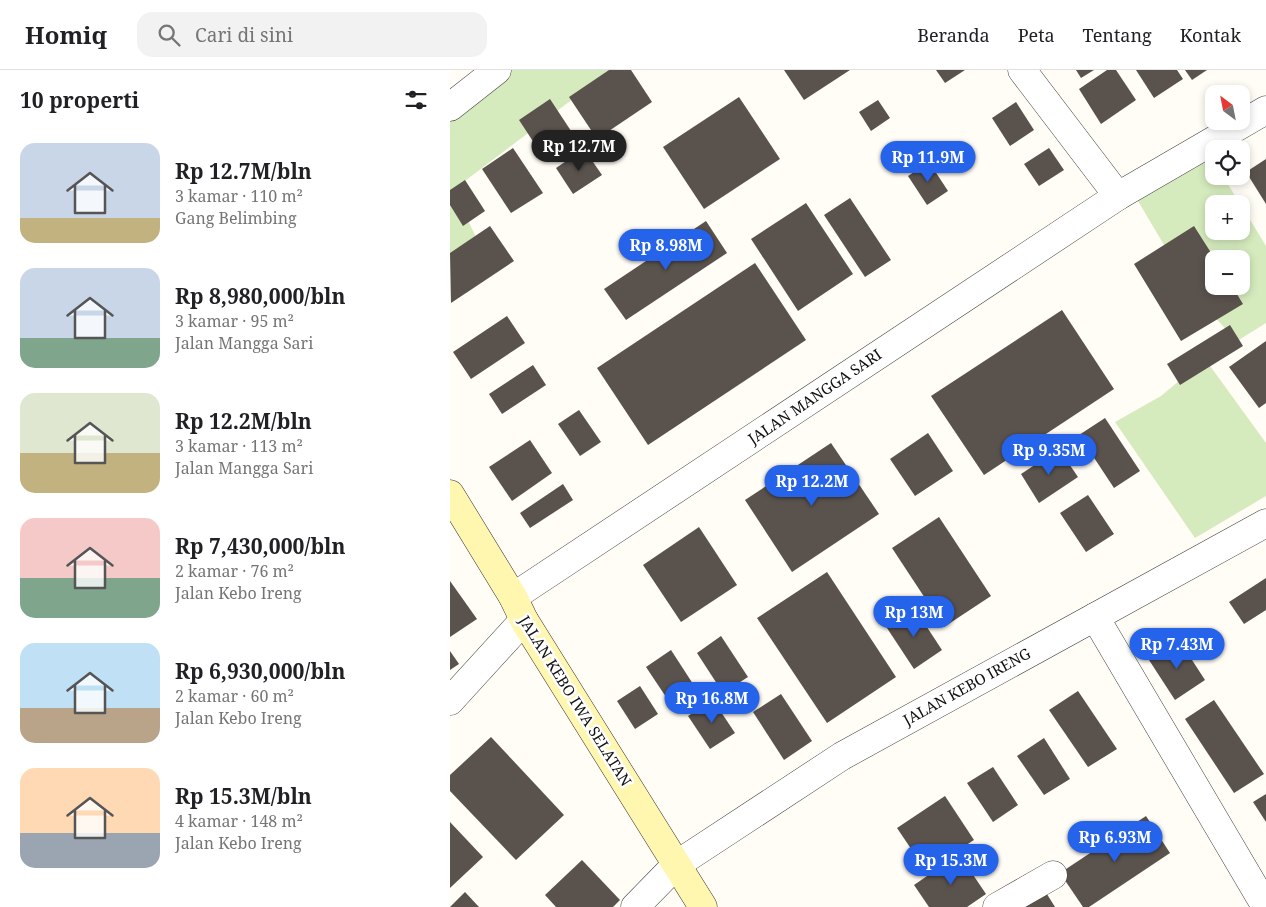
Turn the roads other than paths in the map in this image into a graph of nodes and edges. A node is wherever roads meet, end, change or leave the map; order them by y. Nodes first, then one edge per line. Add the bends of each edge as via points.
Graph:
1 (497, 70) edge
2 (1022, 70) edge
3 (450, 108) edge
4 (1266, 110) edge
5 (1118, 196) junction
6 (450, 494) edge
7 (1266, 523) edge
8 (519, 609) junction
9 (1095, 617) junction
10 (450, 701) edge
11 (676, 865) junction
12 (1053, 875) dead end
13 (635, 907) edge
14 (703, 907) edge
15 (997, 907) edge
16 (1266, 907) edge

1 - 3 street
2 - 5 street
4 - 5 street, JALAN MANGGA SARI
5 - 8 street, JALAN MANGGA SARI
6 - 8 street, JALAN KEBO IWA SELATAN
7 - 9 street, JALAN KEBO IRENG
8 - 10 street, JALAN MANGGA SARI
8 - 11 street, JALAN KEBO IWA SELATAN
9 - 11 street, JALAN KEBO IRENG via 842,756
9 - 16 street
11 - 13 street, JALAN KEBO IRENG
11 - 14 street, JALAN KEBO IWA SELATAN
12 - 15 street

